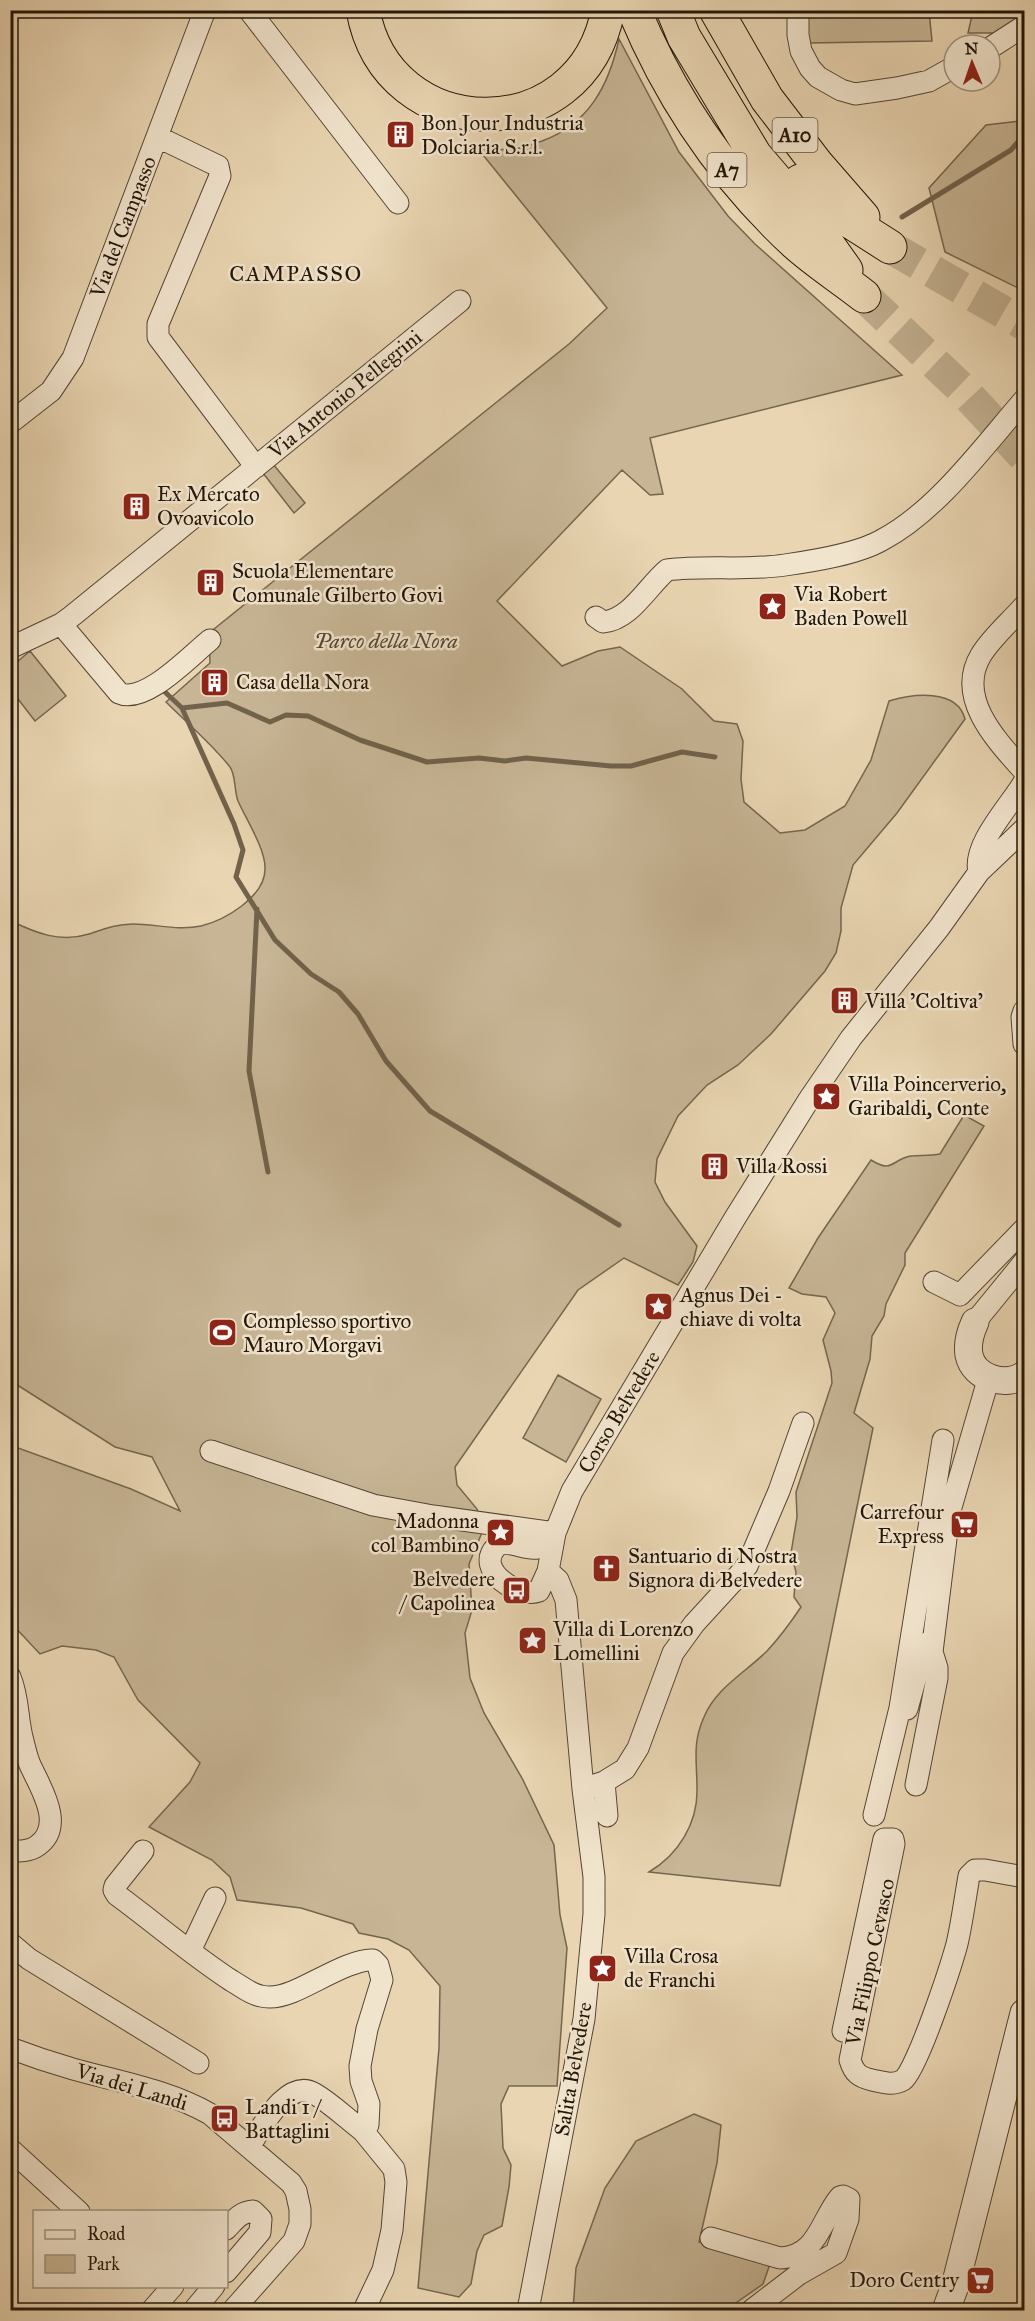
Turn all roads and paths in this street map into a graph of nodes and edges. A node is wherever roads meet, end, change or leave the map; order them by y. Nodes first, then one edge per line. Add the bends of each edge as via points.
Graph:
1 (205, 10) edge
2 (249, 10) edge
3 (363, 10) edge
4 (673, 10) edge
5 (696, 10) edge
6 (716, 10) edge
7 (798, 10) edge
8 (616, 14) edge
9 (1024, 26) edge
10 (1002, 40) edge
11 (942, 74) edge
12 (158, 137) junction
13 (398, 203) dead end
14 (890, 247) joint
15 (460, 301) dead end
16 (1024, 400) edge
17 (10, 423) edge
18 (256, 467) junction
19 (1024, 606) edge
20 (596, 617) dead end
21 (61, 624) junction
22 (210, 640) dead end
23 (10, 648) edge
24 (1024, 780) edge
25 (1024, 829) edge
26 (979, 872) junction
27 (1024, 1011) edge
28 (1024, 1044) edge
29 (1024, 1229) edge
30 (1024, 1262) edge
31 (934, 1282) dead end
32 (975, 1322) joint
33 (1024, 1375) edge
34 (989, 1377) junction
35 (804, 1423) dead end
36 (943, 1440) dead end
37 (211, 1451) dead end
38 (555, 1533) junction
39 (553, 1576) junction
40 (934, 1637) junction
41 (10, 1677) edge
42 (900, 1708) junction
43 (604, 1782) junction
44 (916, 1785) dead end
45 (583, 1789) junction
46 (874, 1815) dead end
47 (607, 1816) dead end
48 (10, 1850) edge
49 (143, 1851) dead end
50 (1024, 1877) edge
51 (215, 1898) dead end
52 (10, 1943) edge
53 (190, 1951) junction
54 (1024, 2013) edge
55 (843, 2031) dead end
56 (10, 2048) edge
57 (198, 2063) dead end
58 (363, 2131) junction
59 (249, 2147) junction
60 (10, 2149) edge
61 (78, 2210) edge
62 (228, 2227) edge
63 (711, 2238) dead end
64 (228, 2270) edge
65 (168, 2288) edge
66 (212, 2288) edge
67 (152, 2310) edge
68 (194, 2310) edge
69 (233, 2310) edge
70 (364, 2310) edge
71 (528, 2310) edge
72 (752, 2310) edge
73 (946, 2310) edge

1 - 12 street, Via del Campasso
2 - 13 street
3 - 8 highway, A7 via 375,46 406,85 435,104 483,115 532,107 561,90 589,60
4 - 8 highway, A7 via 684,37 755,155 812,222 864,296 795,243 729,172
5 - 14 highway, A7 via 732,87 766,143 818,201
6 - 14 highway, A10 via 767,99 816,163
7 - 11 street via 800,43 810,68 841,90 855,94 897,88 929,81
9 - 10 street
12 - 17 street, Via del Campasso via 73,358 51,391
12 - 18 street via 218,166 220,176 158,324 158,337
15 - 18 street, Via Antonio Pellegrini
16 - 20 street via 943,492 915,519 882,541 785,565 667,570 620,617 603,622
18 - 21 street, Via Antonio Pellegrini
19 - 24 street via 981,655 973,688 981,716
21 - 22 street via 119,693 127,696 158,684
21 - 23 street, Via Antonio Pellegrini
24 - 26 street via 981,846 976,862
25 - 26 street, Corso Belvedere
26 - 38 street, Corso Belvedere via 851,1038 808,1101 572,1491
27 - 28 street
29 - 31 street via 960,1295
30 - 32 street
32 - 34 street via 969,1338 970,1357 980,1372
33 - 34 street via 1008,1381
34 - 40 street via 949,1514
35 - 43 street via 747,1566 673,1653 638,1748 625,1769
36 - 42 street
37 - 38 street via 373,1505
38 - 39 street, Corso Belvedere
38 - 39 street via 534,1549 496,1546 491,1557 498,1578 522,1593 540,1591
39 - 45 street, Salita Belvedere via 566,1600
40 - 42 street via 924,1648 907,1709
40 - 44 street via 932,1652 937,1678
41 - 48 street via 30,1765 51,1820 50,1830 39,1845 22,1851
42 - 46 street
43 - 45 street
43 - 47 street
45 - 71 street, Salita Belvedere via 594,1877 584,2019
49 - 53 street via 114,1890
50 - 55 street, Via Filippo Cevasco via 985,1870 975,1870 969,1876 957,1945 919,2054 900,2082 891,2084 860,2077 850,2060 894,1844 893,1839 884,1839
51 - 53 street
52 - 57 street via 29,1959
53 - 58 street via 261,1996 284,1996 365,1959 378,1965 382,1980 360,2066 369,2104 368,2125
54 - 73 street
56 - 59 street, Via dei Landi via 184,2101 210,2114
58 - 59 street via 313,2092 300,2091 283,2098
58 - 70 street via 394,2169 396,2182 392,2230 383,2270
59 - 69 street, Via dei Landi via 296,2191 300,2224 294,2241
60 - 61 street
62 - 64 street via 246,2212 253,2211 261,2219 260,2232
63 - 72 street via 780,2258 791,2256 816,2240 840,2197 849,2199 848,2219 836,2253 799,2274
65 - 67 street
66 - 68 street

